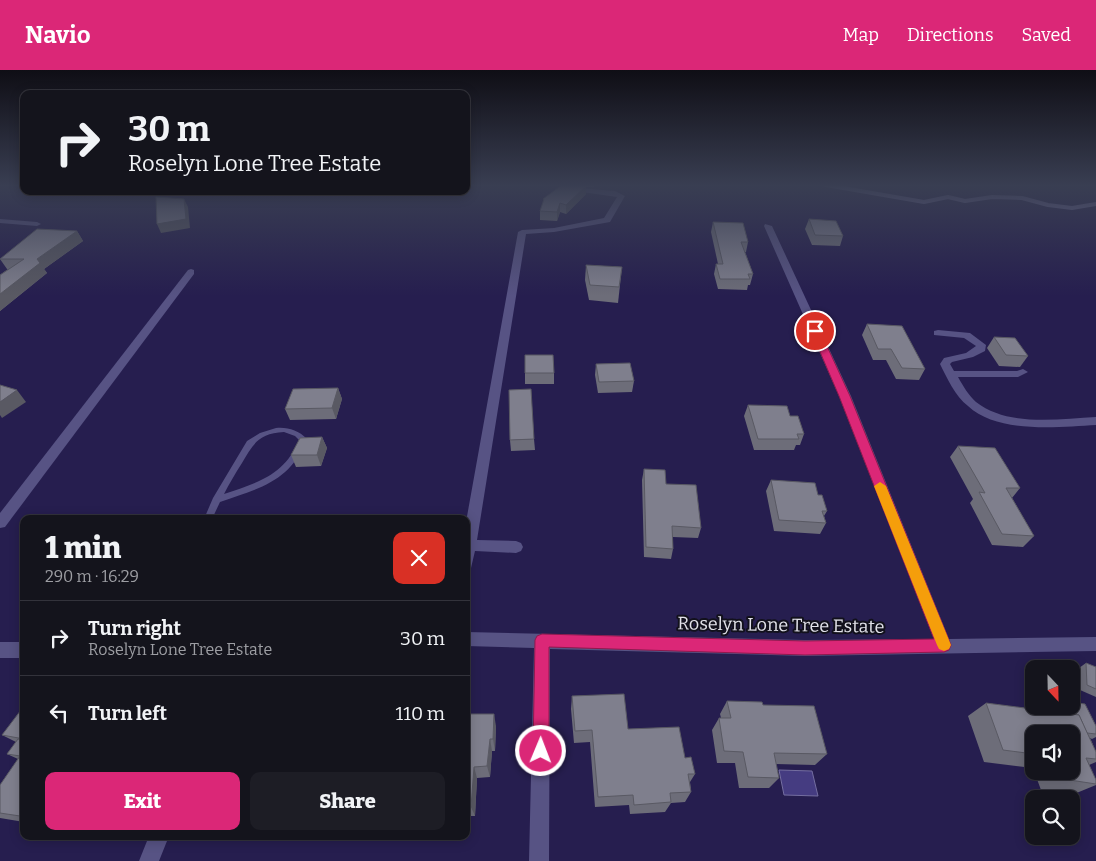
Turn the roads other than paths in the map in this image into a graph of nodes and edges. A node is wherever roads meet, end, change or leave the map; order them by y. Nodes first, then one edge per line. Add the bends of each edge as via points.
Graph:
1 (18, 222) edge
2 (597, 222) edge
3 (37, 224) dead end
4 (768, 226) dead end
5 (191, 272) dead end
6 (938, 333) dead end
7 (1023, 372) dead end
8 (951, 374) junction
9 (1096, 421) edge
10 (216, 500) junction
11 (210, 515) edge
12 (0, 523) edge
13 (470, 539) edge
14 (470, 545) edge
15 (516, 547) dead end
16 (470, 639) edge
17 (542, 640) junction
18 (1096, 644) edge
19 (944, 645) junction
20 (0, 650) edge
21 (20, 650) edge
22 (157, 840) edge
23 (149, 861) edge
24 (540, 861) edge

1 - 3 street
2 - 13 street via 522,232
4 - 19 street via 844,396
5 - 12 street
6 - 8 street via 966,335 981,345 977,352 946,362
7 - 8 street
8 - 9 street via 972,405 1002,420
10 - 10 lane via 249,445 259,436 286,429 303,439 292,463 281,473
10 - 11 lane
14 - 15 street
16 - 17 street, Roselyn Lone Tree Estate
17 - 19 street, Roselyn Lone Tree Estate via 805,648
17 - 24 street
18 - 19 street, Roselyn Lone Tree Estate
20 - 21 street
22 - 23 street

